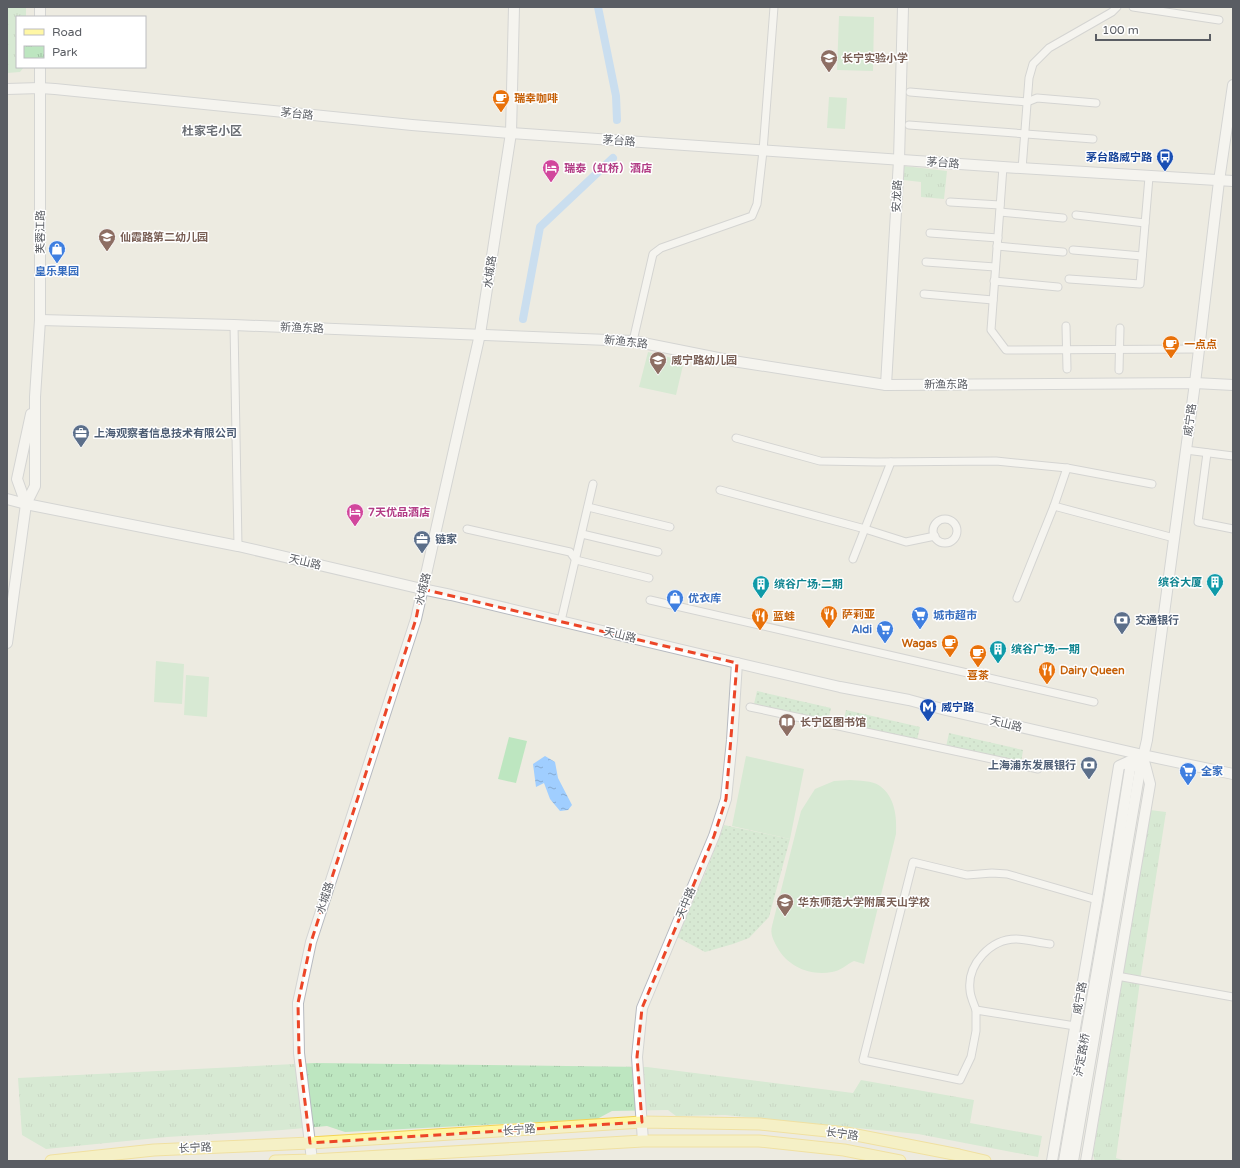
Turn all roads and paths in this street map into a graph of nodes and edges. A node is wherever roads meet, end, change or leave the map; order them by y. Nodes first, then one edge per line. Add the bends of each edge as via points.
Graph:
1 (514, 7) edge
2 (774, 7) edge
3 (903, 7) edge
4 (1117, 7) edge
5 (1133, 7) edge
6 (1219, 20) dead end
7 (40, 68) edge
8 (1233, 85) edge
9 (40, 88) junction
10 (7, 89) edge
11 (910, 92) dead end
12 (1027, 102) junction
13 (1096, 103) dead end
14 (909, 124) dead end
15 (511, 134) junction
16 (1025, 134) junction
17 (1093, 139) dead end
18 (763, 151) junction
19 (899, 160) junction
20 (1003, 167) junction
21 (1022, 168) junction
22 (1149, 177) junction
23 (1219, 181) junction
24 (1233, 181) edge
25 (950, 202) dead end
26 (1000, 209) junction
27 (1076, 215) dead end
28 (1063, 218) dead end
29 (1145, 222) junction
30 (930, 233) dead end
31 (997, 242) junction
32 (1073, 250) dead end
33 (1063, 252) dead end
34 (1142, 256) junction
35 (926, 262) dead end
36 (996, 268) junction
37 (1069, 279) dead end
38 (994, 281) junction
39 (1058, 287) dead end
40 (924, 294) dead end
41 (993, 300) junction
42 (40, 320) junction
43 (234, 325) junction
44 (1066, 326) dead end
45 (1120, 328) dead end
46 (480, 334) junction
47 (633, 341) junction
48 (1066, 349) junction
49 (1120, 349) junction
50 (1199, 349) junction
51 (1067, 369) dead end
52 (1119, 370) dead end
53 (1195, 383) junction
54 (886, 385) junction
55 (1233, 385) edge
56 (35, 397) junction
57 (736, 438) dead end
58 (1186, 450) junction
59 (1207, 453) junction
60 (1233, 456) edge
61 (891, 462) junction
62 (1067, 468) junction
63 (593, 484) dead end
64 (1152, 484) dead end
65 (720, 490) dead end
66 (7, 498) edge
67 (26, 504) junction
68 (1054, 506) junction
69 (588, 507) junction
70 (670, 527) dead end
71 (467, 529) dead end
72 (865, 529) junction
73 (1233, 529) edge
74 (582, 534) junction
75 (935, 536) dead end
76 (1174, 538) junction
77 (238, 546) junction
78 (658, 552) dead end
79 (853, 559) dead end
80 (576, 560) junction
81 (650, 578) dead end
82 (422, 589) junction
83 (1017, 598) dead end
84 (650, 600) dead end
85 (561, 621) junction
86 (8, 625) edge
87 (7, 643) edge
88 (737, 663) junction
89 (1094, 702) dead end
90 (750, 707) dead end
91 (1143, 755) junction
92 (1038, 770) dead end
93 (1233, 774) edge
94 (1097, 900) junction
95 (1113, 902) junction
96 (1050, 944) dead end
97 (1117, 976) junction
98 (1233, 997) edge
99 (976, 1010) junction
100 (1075, 1026) junction
101 (642, 1122) junction
102 (643, 1141) junction
103 (310, 1143) junction
104 (312, 1160) junction
105 (51, 1161) edge
106 (275, 1161) edge
107 (900, 1161) edge
108 (985, 1161) edge
109 (1052, 1161) edge
110 (1064, 1161) edge
111 (1073, 1161) edge
112 (1086, 1161) edge

1 - 15 street, 水城路
2 - 18 street
3 - 19 street, 安龙路
4 - 12 street via 1049,48 1033,64
5 - 6 street
7 - 9 street, 芙蓉江路
8 - 23 street, 威宁路
9 - 10 street, 茅台路
9 - 15 street, 茅台路
9 - 42 street, 芙蓉江路
11 - 12 street
12 - 13 street via 1037,98
12 - 16 street
14 - 16 street
15 - 18 street, 茅台路
15 - 46 street, 水城路
16 - 17 street
16 - 21 street
18 - 19 street, 茅台路
18 - 47 street via 757,204 752,216 661,248 653,254
19 - 20 street, 茅台路
19 - 54 street, 安龙路
20 - 21 street, 茅台路
20 - 26 street
21 - 22 street, 茅台路
22 - 23 street, 茅台路
22 - 29 street
23 - 24 street, 茅台路
23 - 50 street, 威宁路
25 - 26 street
26 - 28 street
26 - 31 street
27 - 29 street
29 - 34 street
30 - 31 street
31 - 33 street
31 - 36 street
32 - 34 street
34 - 37 street via 1140,284
35 - 36 street
36 - 38 street
38 - 39 street
38 - 41 street
40 - 41 street
41 - 48 street via 991,330 1006,350
42 - 43 street, 新渔东路
42 - 56 street, 芙蓉江路
43 - 46 street, 新渔东路
43 - 77 street
44 - 48 street
45 - 49 street
46 - 47 street, 新渔东路
46 - 82 street, 水城路
47 - 54 street, 新渔东路 via 733,361
48 - 49 street
48 - 51 street
49 - 50 street
49 - 52 street
50 - 53 street, 威宁路
53 - 54 street, 新渔东路
53 - 55 street, 新渔东路
53 - 58 street, 威宁路
56 - 67 street, 芙蓉江路 via 35,486
56 - 67 street, 芙蓉江路 via 17,479
57 - 61 street via 820,461
58 - 59 street
58 - 76 street, 威宁路
59 - 60 street
59 - 73 street via 1198,522
61 - 62 street via 996,461
61 - 72 street
62 - 64 street
62 - 68 street
63 - 69 street
65 - 72 street
66 - 67 street, 天山路
67 - 77 street, 天山路
67 - 86 street, 芙蓉江路
68 - 76 street
68 - 83 street
69 - 70 street
69 - 74 street
71 - 80 street via 570,552
72 - 75 street via 906,542
72 - 79 street
74 - 78 street
74 - 80 street
76 - 91 street, 威宁路
77 - 82 street, 天山路
80 - 81 street
80 - 85 street
82 - 85 street, 天山路
82 - 103 street, 水城路 via 416,619 311,942 298,1003 299,1053
84 - 89 street
85 - 88 street, 天山路
86 - 87 street, 芙蓉江路
88 - 91 street, 天山路
88 - 101 street, 天中路 via 726,799 714,836 642,1008 637,1057
90 - 92 street
91 - 93 street, 天山路
91 - 94 street, 威宁路 via 1119,766
91 - 95 street, 威宁路 via 1130,769
91 - 97 street, 威宁路 via 1150,784
94 - 99 street via 1007,874 967,875 913,862 863,1060 960,1080 971,1057 976,1031
94 - 100 street, 威宁路
95 - 110 street, 泸定路桥
95 - 111 street, 泸定路桥
96 - 99 street via 1016,939 996,943 980,956 971,974 970,990
97 - 98 street
97 - 112 street, 威宁路
99 - 100 street
100 - 109 street, 威宁路
101 - 102 street, 天中路
101 - 103 main road, 长宁路
101 - 108 main road, 长宁路 via 760,1124 846,1134
102 - 104 main road, 长宁路
102 - 107 main road, 长宁路 via 759,1141 844,1150
103 - 104 street, 水城路
103 - 105 main road, 长宁路 via 154,1150
104 - 106 main road, 长宁路

